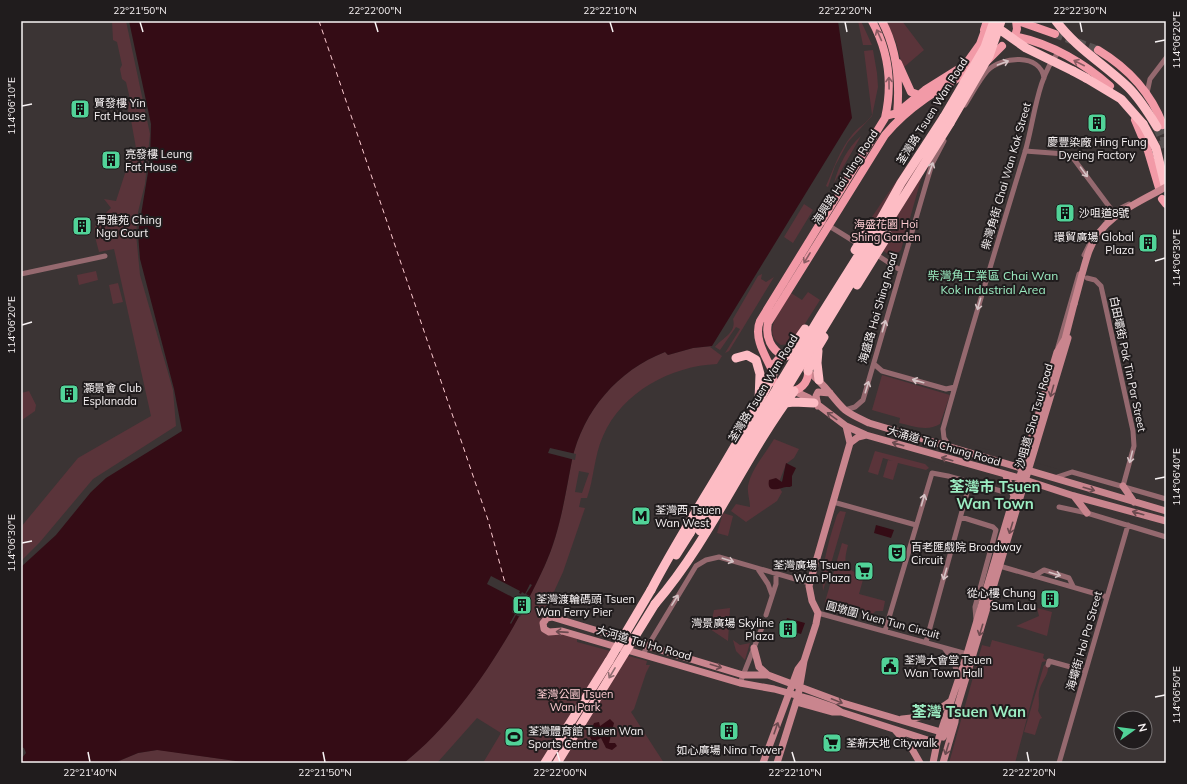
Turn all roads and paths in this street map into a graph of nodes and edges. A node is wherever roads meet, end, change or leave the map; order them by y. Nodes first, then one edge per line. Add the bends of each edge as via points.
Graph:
1 (872, 21) edge
2 (882, 21) edge
3 (987, 21) edge
4 (994, 21) edge
5 (1017, 21) edge
6 (1056, 21) edge
7 (1001, 26) edge
8 (984, 33) junction
9 (1055, 34) tunnel mouth
10 (1014, 38) junction
11 (1002, 46) junction
12 (1098, 50) tunnel mouth
13 (1059, 52) junction
14 (896, 57) junction
15 (1166, 58) edge
16 (1044, 78) junction
17 (1150, 79) junction
18 (1138, 83) junction
19 (1110, 86) dead end
20 (937, 90) junction
21 (1147, 93) junction
22 (919, 95) junction
23 (964, 107) junction
24 (897, 113) junction
25 (886, 117) junction
26 (1135, 120) dead end
27 (896, 122) junction
28 (1160, 126) joint
29 (1025, 151) junction
30 (901, 184) junction
31 (1162, 191) edge
32 (1138, 200) dead end
33 (901, 202) junction
34 (1114, 213) junction
35 (825, 223) junction
36 (105, 256) dead end
37 (900, 270) junction
38 (21, 274) edge
39 (1087, 278) dead end
40 (1066, 339) junction
41 (819, 345) junction
42 (1057, 352) junction
43 (785, 356) junction
44 (736, 358) dead end
45 (874, 364) junction
46 (808, 372) junction
47 (773, 373) junction
48 (819, 380) junction
49 (955, 387) junction
50 (794, 391) junction
51 (830, 393) junction
52 (784, 403) junction
53 (816, 404) junction
54 (757, 407) junction
55 (845, 410) junction
56 (846, 426) junction
57 (861, 434) junction
58 (850, 443) junction
59 (950, 446) junction
60 (1028, 460) junction
61 (1008, 464) junction
62 (1029, 471) junction
63 (1006, 476) junction
64 (1052, 479) junction
65 (1022, 480) junction
66 (970, 482) junction
67 (1125, 489) junction
68 (1001, 491) dead end
69 (1016, 491) junction
70 (1074, 496) junction
71 (1166, 499) edge
72 (833, 502) junction
73 (1134, 502) junction
74 (1059, 507) dead end
75 (1085, 510) junction
76 (1166, 511) edge
77 (961, 517) junction
78 (1166, 521) edge
79 (1128, 525) junction
80 (916, 526) junction
81 (1166, 537) edge
82 (997, 565) junction
83 (757, 569) junction
84 (776, 574) junction
85 (809, 583) junction
86 (651, 590) junction
87 (772, 595) junction
88 (1107, 597) junction
89 (654, 604) junction
90 (818, 613) junction
91 (766, 616) dead end
92 (976, 620) junction
93 (762, 625) dead end
94 (885, 631) junction
95 (926, 642) junction
96 (647, 646) junction
97 (943, 647) junction
98 (754, 648) junction
99 (643, 654) junction
100 (967, 654) junction
101 (804, 660) junction
102 (1048, 665) dead end
103 (1085, 671) junction
104 (743, 675) junction
105 (768, 675) junction
106 (958, 680) junction
107 (740, 683) junction
108 (792, 684) junction
109 (801, 687) junction
110 (789, 693) junction
111 (797, 699) junction
112 (951, 701) junction
113 (894, 719) junction
114 (893, 729) junction
115 (946, 734) junction
116 (937, 742) junction
117 (545, 763) edge
118 (557, 763) edge
119 (763, 763) edge
120 (777, 763) edge
121 (920, 763) edge
122 (933, 763) edge
123 (943, 763) edge
124 (1059, 763) edge

25 -> 1 main road via 888,67 885,50
2 - 14 main road
3 - 8 main road
4 - 30 highway, 荃灣路 Tsuen Wan Road, bridge via 975,66
5 - 9 main road
5 - 10 main road
6 - 28 highway via 1082,50 1129,88
7 - 31 highway, bridge via 1009,38 1097,83 1121,99 1140,119 1152,140
7 - 33 highway, 荃灣路 Tsuen Wan Road, bridge via 976,80
8 - 11 main road via 985,39 991,45
8 - 22 main road via 980,44 965,65
10 - 11 main road, 海興路 Hoi Hing Road
10 - 13 main road via 1040,43
11 - 20 main road, 海興路 Hoi Hing Road via 988,60
12 - 18 main road
13 - 16 street, 柴灣角街 Chai Wan Kok Street
19 -> 13 main road via 1086,66
14 - 22 main road via 909,90
14 - 24 main road
15 - 17 street
23 -> 16 street, 海盛路 Hoi Shing Road via 987,71 1003,63 1026,60 1040,68
16 - 29 street, 柴灣角街 Chai Wan Kok Street
17 - 18 street
17 - 21 street
18 - 21 main road
20 - 23 main road via 950,89 957,92 964,100
20 - 27 main road, 海興路 Hoi Hing Road
21 - 28 main road via 1154,105
22 - 24 main road
37 -> 23 street, 海盛路 Hoi Shing Road via 932,164
24 - 25 main road
24 - 27 main road
25 - 27 main road via 889,122
25 - 35 main road, 海興路 Hoi Hing Road
26 - 31 main road
27 - 35 main road, 海興路 Hoi Hing Road
29 -> 34 street via 1065,154 1073,158
29 -> 49 street, 柴灣角街 Chai Wan Kok Street
30 - 43 highway, bridge via 871,224 805,329
30 - 86 highway, 荃灣路 Tsuen Wan Road, bridge via 690,533
31 - 40 main road, 沙咀道 Sha Tsui Road, bridge via 1122,216 1109,226 1099,239 1092,251
32 - 34 street, 沙咀道 Sha Tsui Road
33 - 41 highway, bridge via 888,235
33 - 89 highway, 荃灣路 Tsuen Wan Road, bridge
34 - 42 street, 沙咀道 Sha Tsui Road via 1091,238
35 - 37 street
35 -> 43 main road, 海興路 Hoi Hing Road via 768,323 770,343 775,350
35 - 47 main road, 海興路 Hoi Hing Road via 758,325 758,337
36 - 38 street
45 -> 37 street, 海盛路 Hoi Shing Road
39 -> 67 street, 白田壩街 Pak Tin Par Street via 1095,280 1101,286 1133,431 1134,446
40 - 42 main road, 沙咀道 Sha Tsui Road
40 -> 60 main road, 沙咀道 Sha Tsui Road
41 - 46 highway
41 - 48 highway
42 - 60 main road, 沙咀道 Sha Tsui Road
43 - 46 main road via 800,358 806,364
43 - 47 main road via 776,364
44 - 54 highway via 751,356 758,364 760,374
49 -> 45 street via 946,389 896,375 882,371
55 -> 45 street, 海盛路 Hoi Shing Road via 862,402
46 - 48 main road, 大涌道 Tai Chung Road
46 - 50 main road via 804,384
47 - 50 main road via 780,388
47 - 54 highway
48 - 51 main road, 大涌道 Tai Chung Road
49 - 59 street, 柴灣角街 Chai Wan Kok Street via 943,429 944,438
50 - 52 highway
50 - 53 main road, 大涌道 Tai Chung Road
51 - 53 main road via 818,392
51 - 55 main road, 大涌道 Tai Chung Road
52 - 53 highway
52 - 89 highway via 705,535 668,589
56 -> 53 main road, 大涌道 Tai Chung Road
54 - 86 highway via 683,530
55 - 59 main road, 大涌道 Tai Chung Road via 856,418
56 - 57 main road, 大涌道 Tai Chung Road
56 - 58 main road
57 - 58 main road
63 -> 57 main road, 大涌道 Tai Chung Road
58 - 72 main road
59 - 61 main road, 大涌道 Tai Chung Road
60 - 61 main road
60 - 62 main road, 沙咀道 Sha Tsui Road
61 - 62 main road, 大涌道 Tai Chung Road
62 - 64 main road, 大涌道 Tai Chung Road
62 - 65 main road, 沙咀道 Sha Tsui Road
63 - 65 main road, 大涌道 Tai Chung Road
63 - 69 main road
64 - 67 street via 1072,472
64 -> 73 main road, 大涌道 Tai Chung Road
65 - 69 main road, 沙咀道 Sha Tsui Road
65 - 70 main road, 大涌道 Tai Chung Road
66 - 68 street
66 - 77 street
80 -> 66 street via 930,475 935,472
67 - 71 street
67 - 73 main road
69 - 82 main road, 沙咀道 Sha Tsui Road
70 - 75 main road
78 -> 70 main road, 大涌道 Tai Chung Road
72 - 80 street
72 - 85 main road
73 - 76 main road, 大涌道 Tai Chung Road
74 - 75 street
75 - 79 street
77 - 92 street, 沙咀道 Sha Tsui Road via 993,527 996,532 975,607
77 -> 95 street
79 - 81 street
79 - 88 street, 海壩街 Hoi Pa Street
80 - 94 street
82 -> 88 street via 1034,576 1044,570 1069,578 1073,586
82 - 92 main road, 沙咀道 Sha Tsui Road
82 -> 115 main road, 沙咀道 Sha Tsui Road via 954,718
83 - 84 street
83 - 87 street via 768,584
96 -> 83 street via 699,563 719,557
84 - 85 street
84 - 87 street via 777,580
85 - 90 main road via 810,597
86 - 117 highway, 荃灣路 Tsuen Wan Road, bridge
87 - 91 street
88 - 103 street, 海壩街 Hoi Pa Street
89 -> 118 highway, 荃灣路 Tsuen Wan Road, bridge
90 - 94 street, 圓墩圍 Yuen Tun Circuit
90 - 101 main road
92 - 100 main road, 沙咀道 Sha Tsui Road
93 - 98 street
94 - 95 street, 圓墩圍 Yuen Tun Circuit
95 - 97 street, 圓墩圍 Yuen Tun Circuit
96 - 99 street
99 -> 96 main road, 大河道 Tai Ho Road via 562,631 549,632 544,629 543,623 552,617
96 -> 104 main road, 大河道 Tai Ho Road
97 - 100 street, 圓墩圍 Yuen Tun Circuit
97 - 106 street, 圓墩圍 Yuen Tun Circuit via 954,661
98 - 104 street
98 - 105 main road via 759,667
99 - 107 main road, 大河道 Tai Ho Road
100 - 106 main road, 沙咀道 Sha Tsui Road
101 - 108 main road
101 - 109 main road
102 - 103 street via 1049,661
103 - 124 street, 海壩街 Hoi Pa Street
104 - 105 main road, 大河道 Tai Ho Road
104 - 107 street
105 - 108 main road, 大河道 Tai Ho Road
106 - 112 main road, 沙咀道 Sha Tsui Road
107 - 110 main road, 大河道 Tai Ho Road
108 - 109 main road, 大河道 Tai Ho Road
108 - 110 main road
109 - 111 main road
109 -> 113 main road, 大河道 Tai Ho Road
110 - 111 main road, 大河道 Tai Ho Road
119 -> 110 main road
111 - 114 main road, 大河道 Tai Ho Road via 833,707
111 - 120 main road
112 - 113 main road via 929,715 914,719
112 - 115 main road, 沙咀道 Sha Tsui Road
113 - 115 main road, 大河道 Tai Ho Road
114 - 116 main road, 大河道 Tai Ho Road
114 - 121 main road, 大河道 Tai Ho Road via 912,749
115 - 116 main road, 沙咀道 Sha Tsui Road
115 -> 123 main road, 沙咀道 Sha Tsui Road
116 - 122 main road, 沙咀道 Sha Tsui Road

